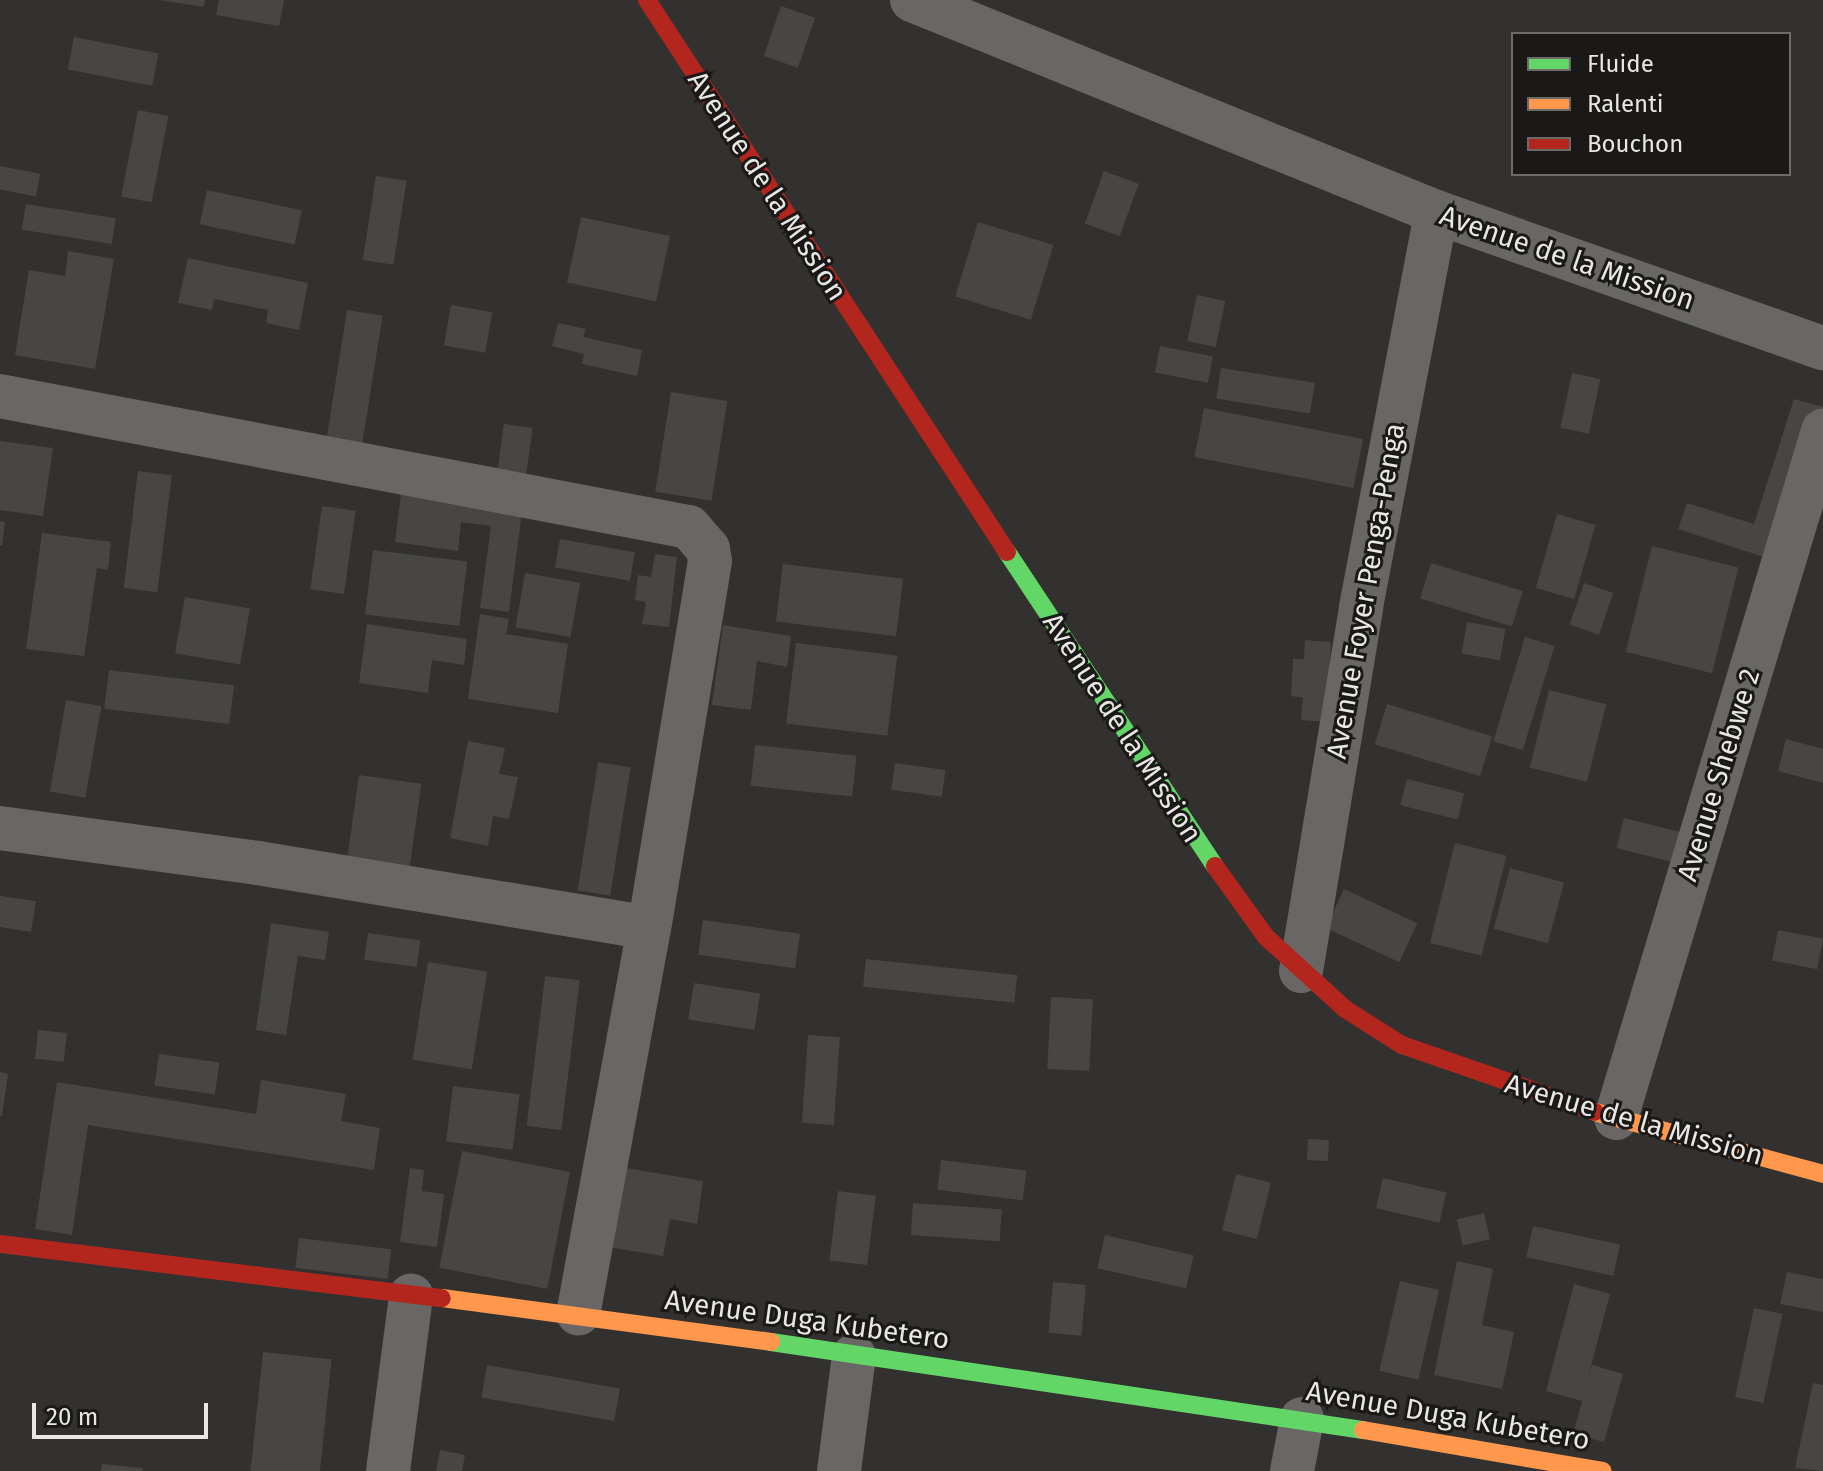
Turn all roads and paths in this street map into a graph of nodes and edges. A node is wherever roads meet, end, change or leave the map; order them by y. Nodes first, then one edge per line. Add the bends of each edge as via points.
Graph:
1 (912, 0) edge
2 (661, 5) edge
3 (1436, 212) junction
4 (1823, 348) edge
5 (0, 396) edge
6 (1823, 431) edge
7 (0, 828) edge
8 (649, 928) junction
9 (1301, 971) junction
10 (1616, 1118) junction
11 (1823, 1174) edge
12 (1, 1252) edge
13 (411, 1296) junction
14 (578, 1314) junction
15 (854, 1356) junction
16 (1302, 1419) junction
17 (388, 1471) edge
18 (839, 1471) edge
19 (1292, 1471) edge
20 (1603, 1471) edge

1 - 3 street, Avenue de la Mission
2 - 9 street, Avenue de la Mission via 1224,883
3 - 4 street, Avenue de la Mission
3 - 9 street, Avenue Foyer Penga-Penga via 1361,607
5 - 8 street via 689,527 708,549 710,561
6 - 10 street, Avenue Shebwe 2
7 - 8 street via 258,863
8 - 14 street
9 - 10 street, Avenue de la Mission via 1345,1009 1402,1045
10 - 11 street, Avenue de la Mission
12 - 13 street, Avenue Duga Kubetero
13 - 14 street, Avenue Duga Kubetero
13 - 17 street
14 - 15 street, Avenue Duga Kubetero
15 - 16 street, Avenue Duga Kubetero
15 - 18 street
16 - 19 street
16 - 20 street, Avenue Duga Kubetero

